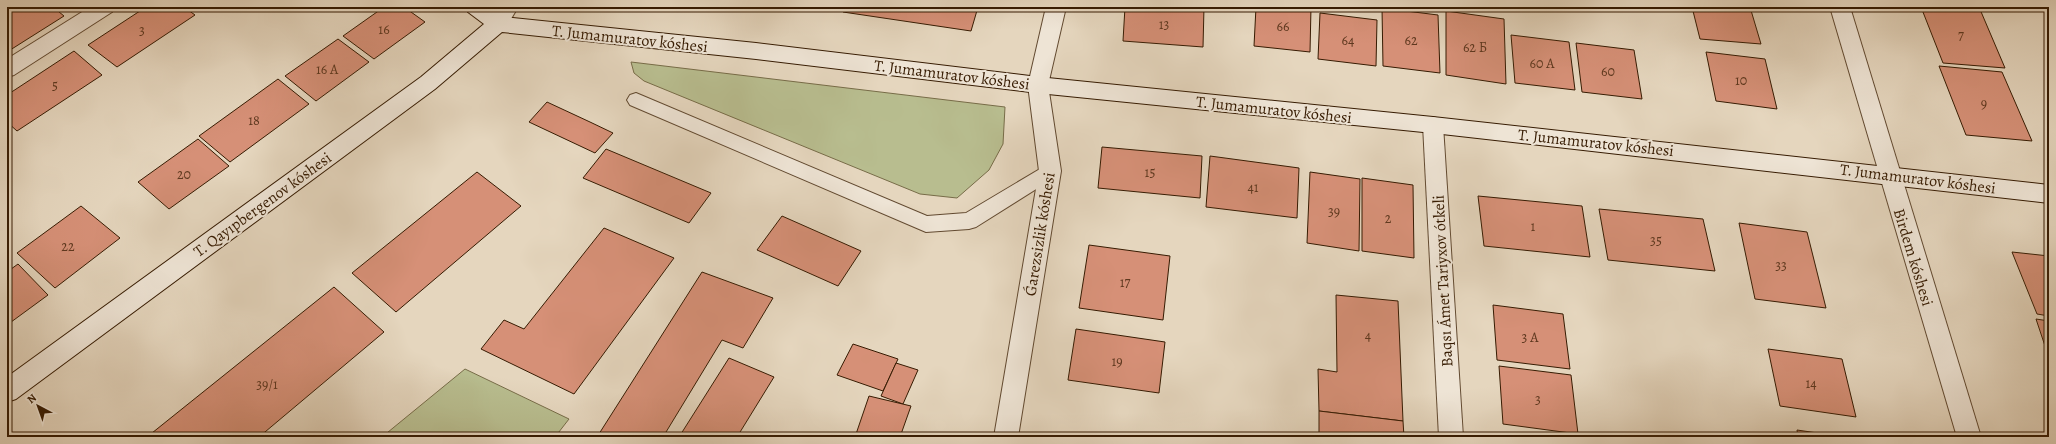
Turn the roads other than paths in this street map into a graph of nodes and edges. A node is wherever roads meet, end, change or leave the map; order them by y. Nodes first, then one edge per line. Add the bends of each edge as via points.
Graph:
1 (105, 7) edge
2 (475, 7) edge
3 (1056, 7) edge
4 (1840, 7) edge
5 (503, 16) edge
6 (7, 69) edge
7 (1038, 85) junction
8 (636, 100) dead end
9 (1433, 124) junction
10 (1050, 170) junction
11 (1889, 174) junction
12 (2049, 194) edge
13 (7, 391) edge
14 (1006, 437) edge
15 (1451, 437) edge
16 (1969, 437) edge

1 - 6 street
2 - 5 street
3 - 7 street, Ǵarezsizlik kóshesi
4 - 11 street, Birdem kóshesi
5 - 7 street, T. Jumamuratov kóshesi via 756,51
5 - 13 street, T. Qayıpbergenov kóshesi via 428,83
7 - 9 street, T. Jumamuratov kóshesi
7 - 10 street, Ǵarezsizlik kóshesi
8 - 10 lane via 926,224 969,222
9 - 11 street, T. Jumamuratov kóshesi
9 - 15 street, Baqsı Ámet Tariyxov ótkeli
10 - 14 street, Ǵarezsizlik kóshesi
11 - 12 street, T. Jumamuratov kóshesi
11 - 16 street, Birdem kóshesi

